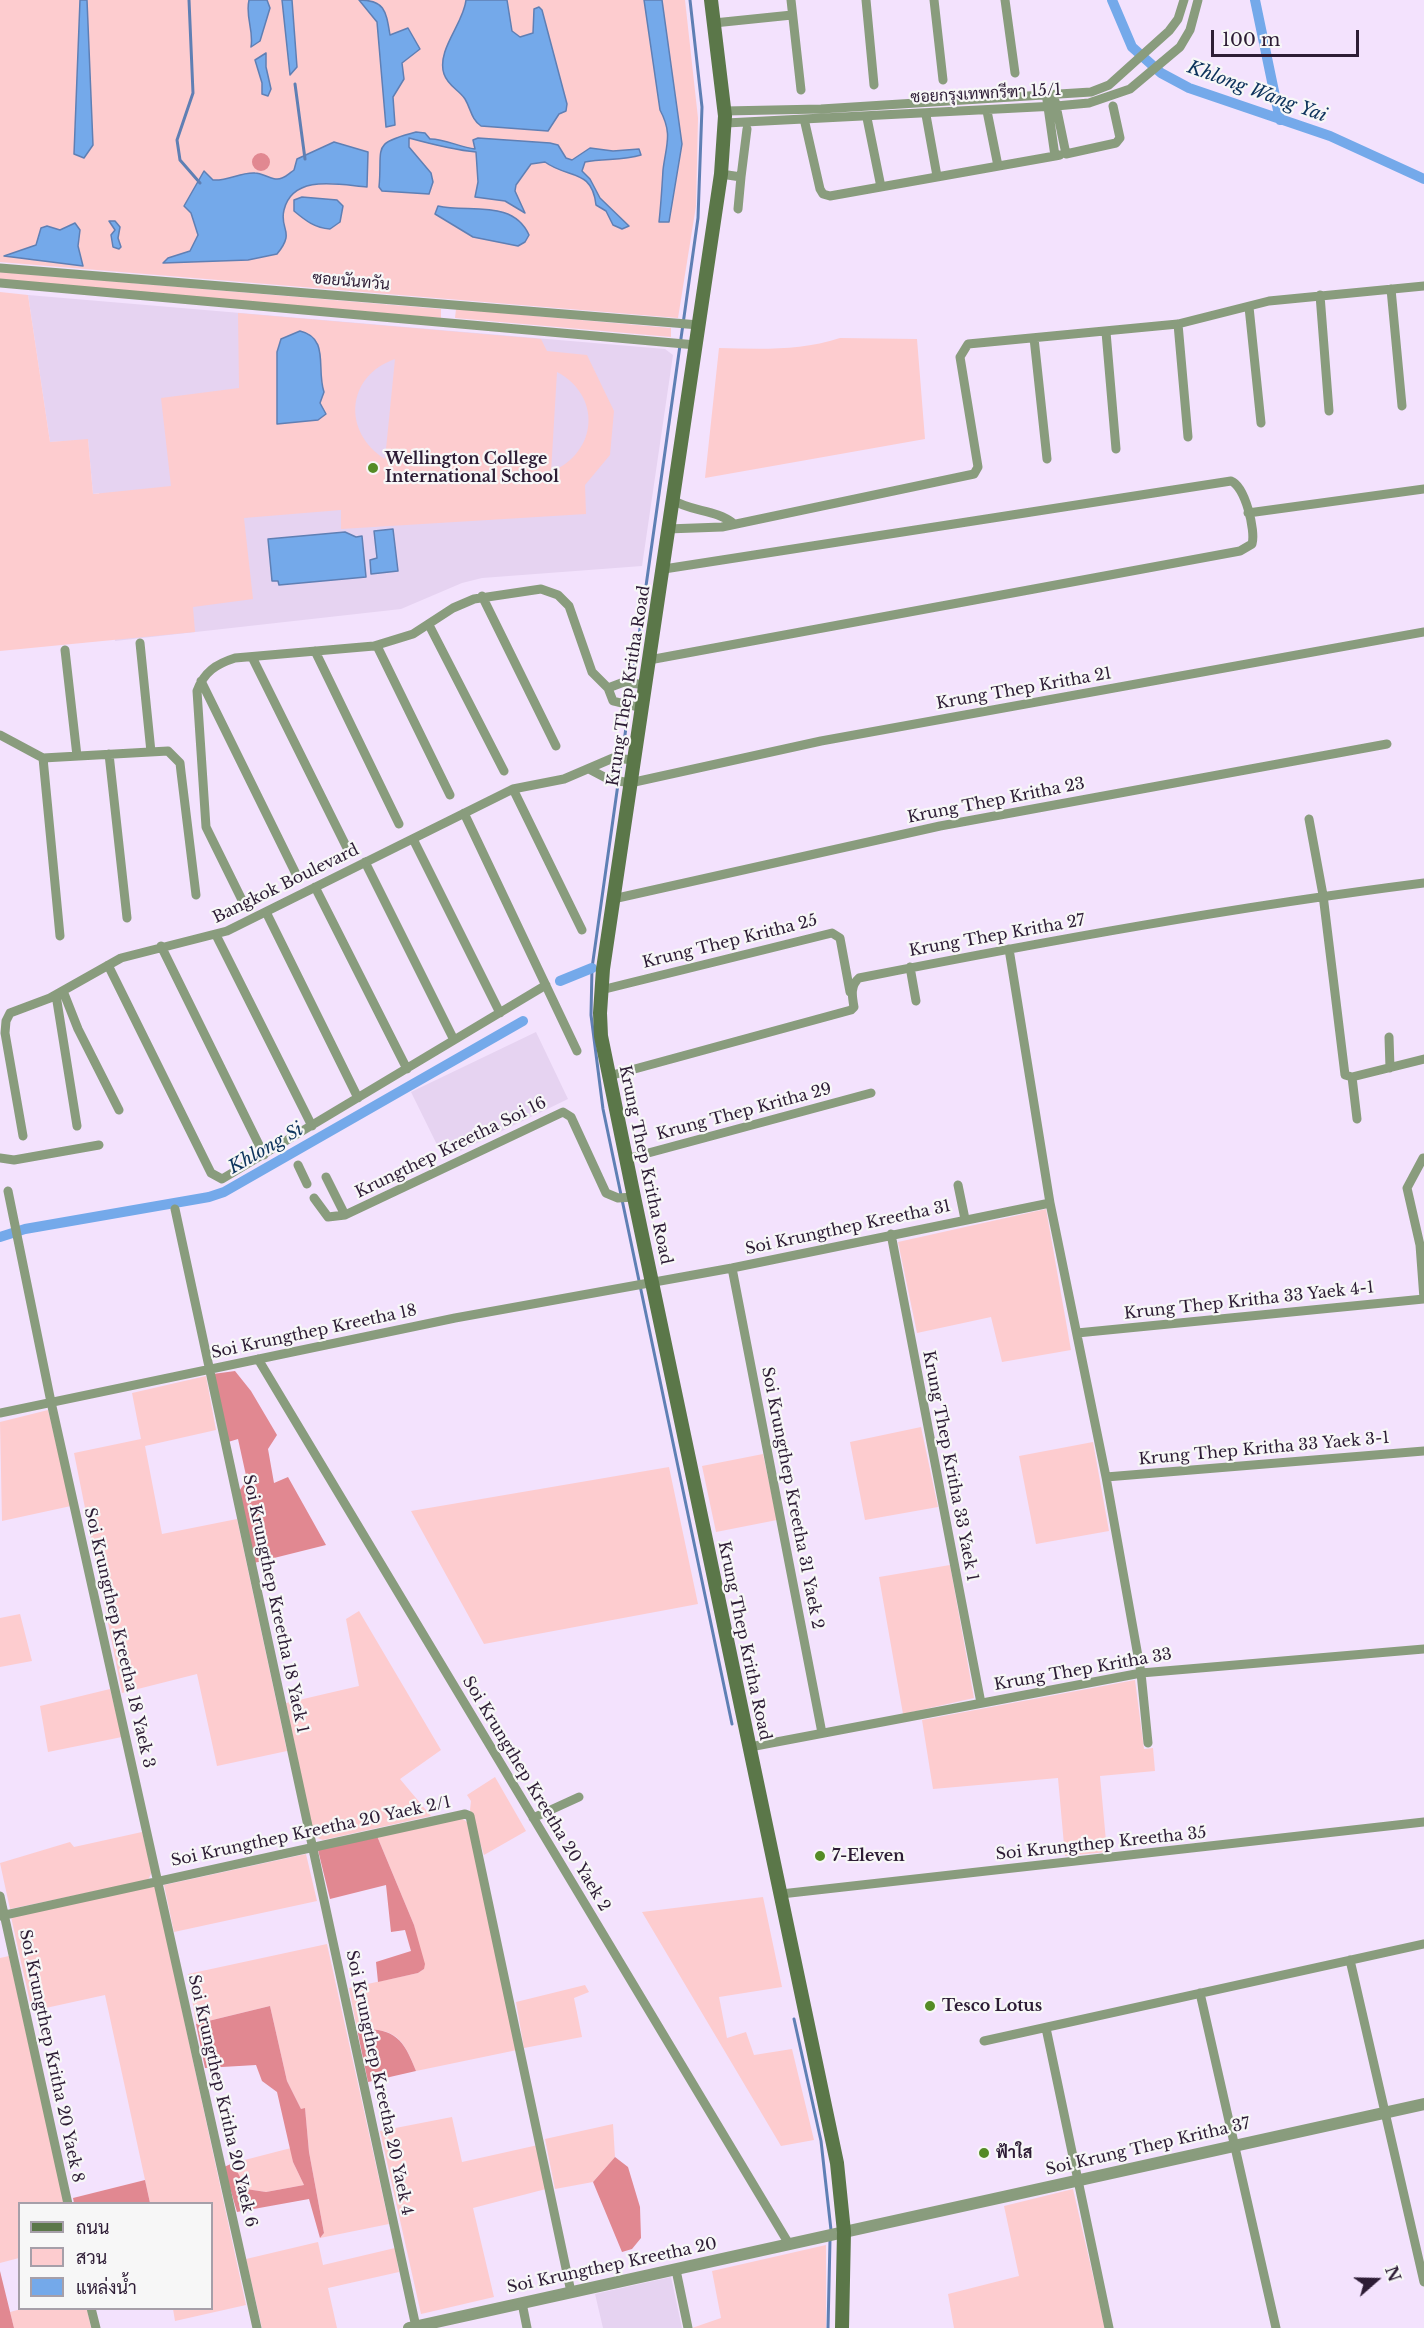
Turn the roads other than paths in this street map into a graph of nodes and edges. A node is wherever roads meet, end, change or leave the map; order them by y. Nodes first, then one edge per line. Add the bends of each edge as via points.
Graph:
1 (711, 0) edge
2 (790, 0) edge
3 (866, 0) edge
4 (934, 0) edge
5 (1005, 0) edge
6 (1184, 0) edge
7 (1198, 0) edge
8 (792, 15) junction
9 (714, 23) junction
10 (1014, 73) dead end
11 (943, 80) dead end
12 (874, 85) dead end
13 (801, 90) dead end
14 (1050, 95) junction
15 (1052, 106) junction
16 (1113, 106) dead end
17 (925, 110) junction
18 (987, 111) dead end
19 (725, 117) junction
20 (867, 118) dead end
21 (806, 123) dead end
22 (747, 129) dead end
23 (1066, 154) junction
24 (1055, 156) junction
25 (998, 166) junction
26 (721, 174) junction
27 (937, 176) junction
28 (741, 177) junction
29 (880, 187) junction
30 (738, 209) dead end
31 (0, 268) edge
32 (0, 283) edge
33 (1424, 286) edge
34 (1391, 289) junction
35 (1320, 295) junction
36 (448, 305) junction
37 (1249, 307) junction
38 (448, 323) junction
39 (1178, 324) junction
40 (693, 325) junction
41 (1106, 332) junction
42 (1034, 338) junction
43 (691, 344) junction
44 (1402, 406) dead end
45 (1329, 411) dead end
46 (1261, 423) dead end
47 (1188, 437) dead end
48 (1116, 449) dead end
49 (1047, 459) dead end
50 (1424, 489) edge
51 (671, 499) junction
52 (1248, 513) junction
53 (733, 523) junction
54 (667, 529) junction
55 (664, 569) junction
56 (482, 596) junction
57 (429, 625) junction
58 (1424, 632) edge
59 (140, 643) dead end
60 (377, 646) junction
61 (65, 650) dead end
62 (315, 651) junction
63 (252, 657) junction
64 (649, 660) junction
65 (201, 681) junction
66 (641, 684) junction
67 (608, 688) junction
68 (637, 707) junction
69 (0, 735) edge
70 (1387, 744) dead end
71 (556, 746) dead end
72 (151, 752) junction
73 (109, 754) junction
74 (77, 756) junction
75 (43, 758) junction
76 (630, 759) junction
77 (589, 769) junction
78 (504, 771) dead end
79 (626, 782) junction
80 (513, 789) junction
81 (450, 795) dead end
82 (464, 813) junction
83 (1309, 819) dead end
84 (399, 824) dead end
85 (413, 838) junction
86 (348, 850) dead end
87 (365, 862) junction
88 (296, 874) dead end
89 (1424, 882) edge
90 (315, 887) junction
91 (196, 895) dead end
92 (1323, 896) junction
93 (613, 899) junction
94 (242, 900) dead end
95 (266, 912) junction
96 (127, 918) dead end
97 (582, 930) dead end
98 (216, 935) junction
99 (60, 936) dead end
100 (161, 946) junction
101 (1009, 949) junction
102 (108, 965) junction
103 (910, 967) junction
104 (546, 985) junction
105 (601, 990) junction
106 (59, 993) junction
107 (851, 997) junction
108 (916, 1001) dead end
109 (500, 1013) junction
110 (1389, 1037) dead end
111 (454, 1040) junction
112 (577, 1051) dead end
113 (1424, 1059) edge
114 (1390, 1068) junction
115 (407, 1069) junction
116 (609, 1076) junction
117 (1352, 1077) junction
118 (871, 1093) dead end
119 (358, 1098) junction
120 (119, 1110) dead end
121 (1357, 1119) dead end
122 (77, 1126) dead end
123 (312, 1126) junction
124 (23, 1136) dead end
125 (99, 1145) dead end
126 (264, 1155) junction
127 (0, 1158) edge
128 (1423, 1158) edge
129 (626, 1159) junction
130 (298, 1166) dead end
131 (326, 1176) dead end
132 (307, 1184) dead end
133 (958, 1185) dead end
134 (8, 1191) dead end
135 (314, 1198) dead end
136 (626, 1198) junction
137 (1050, 1203) junction
138 (176, 1209) dead end
139 (345, 1215) junction
140 (964, 1219) junction
141 (891, 1234) junction
142 (732, 1268) junction
143 (1424, 1273) edge
144 (644, 1283) junction
145 (1424, 1299) edge
146 (1077, 1334) junction
147 (258, 1359) junction
148 (209, 1369) junction
149 (51, 1402) junction
150 (0, 1413) edge
151 (1424, 1451) edge
152 (1106, 1477) junction
153 (1424, 1650) edge
154 (1141, 1673) junction
155 (981, 1703) junction
156 (822, 1733) junction
157 (1148, 1743) dead end
158 (750, 1747) junction
159 (579, 1797) dead end
160 (533, 1818) junction
161 (1424, 1822) edge
162 (312, 1846) junction
163 (158, 1881) junction
164 (781, 1894) junction
165 (0, 1896) edge
166 (2, 1916) edge
167 (1424, 1944) edge
168 (1350, 1960) junction
169 (1200, 1993) junction
170 (1046, 2028) junction
171 (984, 2041) dead end
172 (1424, 2104) edge
173 (1387, 2113) junction
174 (1233, 2144) junction
175 (1076, 2179) junction
176 (68, 2202) edge
177 (839, 2233) junction
178 (822, 2237) joint
179 (789, 2244) junction
180 (676, 2270) junction
181 (1424, 2282) edge
182 (571, 2292) junction
183 (522, 2303) junction
184 (92, 2310) edge
185 (413, 2327) edge
186 (96, 2328) edge
187 (257, 2328) edge
188 (527, 2328) edge
189 (688, 2328) edge
190 (842, 2328) edge
191 (1109, 2328) edge
192 (1276, 2328) edge

1 - 9 main road, Krung Thep Kritha Road
2 - 8 street
3 - 12 street
4 - 11 street
5 - 10 street
6 - 14 street, ซอยกรุงเทพกรีฑา 15/1 via 1179,19 1169,31 1119,77 1102,89
7 - 15 street, ซอยกรุงเทพกรีฑา 15/1 via 1190,30 1180,47 1133,86 1108,98
8 - 9 street
8 - 13 street
9 - 19 main road, Krung Thep Kritha Road
14 - 15 street
14 - 17 street, ซอยกรุงเทพกรีฑา 15/1
15 - 17 street, ซอยกรุงเทพกรีฑา 15/1
15 - 23 street
15 - 24 street
16 - 23 street via 1120,138 1116,143
17 - 19 street, ซอยกรุงเทพกรีฑา 15/1
17 - 27 street
18 - 25 street
19 - 26 main road, Krung Thep Kritha Road
20 - 29 street
21 - 29 street via 823,194
22 - 28 street
23 - 24 street
24 - 25 street
25 - 27 street
26 - 28 street
26 - 40 main road, Krung Thep Kritha Road
27 - 29 street
28 - 30 street
31 - 36 street, ซอยนันทวัน
32 - 38 street, ซอยนันทวัน
33 - 34 street
34 - 35 street
34 - 44 street
35 - 37 street
35 - 45 street
36 - 38 street
36 - 40 street, ซอยนันทวัน
37 - 39 street
37 - 46 street
38 - 43 street, ซอยนันทวัน
39 - 41 street
39 - 47 street
40 - 43 main road, Krung Thep Kritha Road
41 - 42 street
41 - 48 street
42 - 49 street
42 - 53 street via 968,344 961,352 978,467 974,474
43 - 51 main road, Krung Thep Kritha Road
50 - 52 street
51 - 53 street via 684,508 725,517
51 - 54 main road, Krung Thep Kritha Road
52 - 55 street via 1239,484 1224,481
52 - 64 street via 1253,540 1240,551
53 - 54 street
54 - 55 main road, Krung Thep Kritha Road
55 - 64 main road, Krung Thep Kritha Road
56 - 57 street via 453,608
56 - 67 street via 541,589 558,595 569,606 592,672
56 - 71 street
57 - 60 street
57 - 78 street
58 - 79 street, Krung Thep Kritha 21 via 821,741
59 - 72 street
60 - 62 street
60 - 81 street
61 - 74 street
62 - 63 street
62 - 84 street
63 - 65 street via 214,666
63 - 86 street
64 - 66 main road, Krung Thep Kritha Road
65 - 88 street
65 - 94 street via 197,711 206,827
66 - 67 street via 624,682
66 - 68 main road, Krung Thep Kritha Road
67 - 68 street via 613,701
68 - 76 main road, Krung Thep Kritha Road
69 - 75 street
70 - 93 street, Krung Thep Kritha 23 via 940,826
72 - 73 street
72 - 91 street via 168,751 180,763
73 - 74 street
73 - 96 street
74 - 75 street
75 - 99 street
76 - 77 street, Bangkok Boulevard via 613,758
76 - 79 main road, Krung Thep Kritha Road
77 - 79 street via 608,779
77 - 80 street, Bangkok Boulevard via 564,779
79 - 93 main road, Krung Thep Kritha Road
80 - 82 street, Bangkok Boulevard
80 - 97 street
82 - 85 street, Bangkok Boulevard
82 - 104 street
83 - 92 street
85 - 87 street, Bangkok Boulevard
85 - 109 street
87 - 90 street, Bangkok Boulevard
87 - 111 street
89 - 92 street, Krung Thep Kritha 27
90 - 95 street, Bangkok Boulevard
90 - 115 street
92 - 101 street, Krung Thep Kritha 27
92 - 117 street via 1342,1066 1345,1075
93 - 105 main road, Krung Thep Kritha Road
95 - 98 street, Bangkok Boulevard
95 - 119 street
98 - 100 street, Bangkok Boulevard
98 - 123 street
100 - 102 street, Bangkok Boulevard
100 - 126 street
101 - 103 street, Krung Thep Kritha 27
101 - 137 street
102 - 106 street, Bangkok Boulevard
102 - 126 street via 212,1173 222,1179
103 - 107 street, Krung Thep Kritha 27 via 858,979
103 - 108 street
104 - 109 street
104 - 112 street
105 - 107 street, Krung Thep Kritha 25 via 837,933
105 - 116 main road, Krung Thep Kritha Road via 601,1036
106 - 120 street
106 - 122 street
106 - 124 street, Bangkok Boulevard via 18,1008 6,1021
107 - 116 street, Krung Thep Kritha 27 via 851,1010
109 - 111 street
110 - 114 street
111 - 115 street
113 - 114 street
114 - 117 street
115 - 119 street
116 - 129 main road, Krung Thep Kritha Road
117 - 121 street
118 - 129 street, Krung Thep Kritha 29
119 - 123 street
123 - 126 street
125 - 127 street via 14,1160
128 - 143 street via 1407,1188
129 - 136 main road, Krung Thep Kritha Road
130 - 132 street
131 - 139 street, Krungthep Kreetha Soi 16
133 - 140 street
134 - 149 street, Soi Krungthep Kreetha 18 Yaek 3
135 - 139 street via 328,1217
136 - 139 street, Krungthep Kreetha Soi 16 via 606,1193 571,1117 563,1112
136 - 144 main road, Krung Thep Kritha Road
137 - 140 street, Soi Krungthep Kreetha 31
137 - 146 street
138 - 148 street, Soi Krungthep Kreetha 18 Yaek 1
140 - 141 street, Soi Krungthep Kreetha 31
141 - 142 street, Soi Krungthep Kreetha 31
141 - 155 street, Krung Thep Kritha 33 Yaek 1
142 - 144 street, Soi Krungthep Kreetha 31
142 - 156 street, Soi Krungthep Kreetha 31 Yaek 2
143 - 145 street
144 - 147 street, Soi Krungthep Kreetha 18
144 - 158 main road, Krung Thep Kritha Road
145 - 146 street, Krung Thep Kritha 33 Yaek 4-1
146 - 152 street
147 - 148 street, Soi Krungthep Kreetha 18
147 - 160 street, Soi Krungthep Kreetha 20 Yaek 2
148 - 149 street, Soi Krungthep Kreetha 18
148 - 162 street, Soi Krungthep Kreetha 18 Yaek 1
149 - 150 street, Soi Krungthep Kreetha 18
149 - 163 street, Soi Krungthep Kreetha 18 Yaek 3
151 - 152 street, Krung Thep Kritha 33 Yaek 3-1
152 - 154 street
153 - 154 street, Krung Thep Kritha 33
154 - 155 street, Krung Thep Kritha 33
154 - 157 street
155 - 156 street, Krung Thep Kritha 33
156 - 158 street, Krung Thep Kritha 33
158 - 164 main road, Krung Thep Kritha Road
159 - 160 street
160 - 179 street, Soi Krungthep Kreetha 20 Yaek 2
161 - 164 street, Soi Krungthep Kreetha 35
162 - 163 street, Soi Krungthep Kreetha 20 Yaek 2/1
162 - 182 street, Soi Krungthep Kreetha 20 Yaek 2/1 via 470,1816
162 - 185 street, Soi Krungthep Kreetha 20 Yaek 4
163 - 166 street, Soi Krungthep Kreetha 20 Yaek 2/1
163 - 187 street, Soi Krungthep Kritha 20 Yaek 6
164 - 177 main road, Krung Thep Kritha Road via 837,2163
165 - 166 street, Soi Krungthep Kritha 20 Yaek 8
166 - 176 street, Soi Krungthep Kritha 20 Yaek 8
167 - 168 street
168 - 169 street
168 - 173 street
169 - 170 street
169 - 174 street
170 - 171 street
170 - 175 street
172 - 173 street, Soi Krung Thep Kritha 37
173 - 174 street, Soi Krung Thep Kritha 37
173 - 181 street
174 - 175 street, Soi Krung Thep Kritha 37
174 - 192 street
175 - 177 street, Soi Krung Thep Kritha 37
175 - 191 street
177 - 178 street, Soi Krung Thep Kritha 37
177 - 190 main road, Krung Thep Kritha Road
178 - 179 street, Soi Krungthep Kreetha 20
179 - 180 street, Soi Krungthep Kreetha 20
180 - 182 street, Soi Krungthep Kreetha 20
180 - 189 street
182 - 183 street, Soi Krungthep Kreetha 20
183 - 185 street, Soi Krungthep Kreetha 20
183 - 188 street
184 - 186 street

